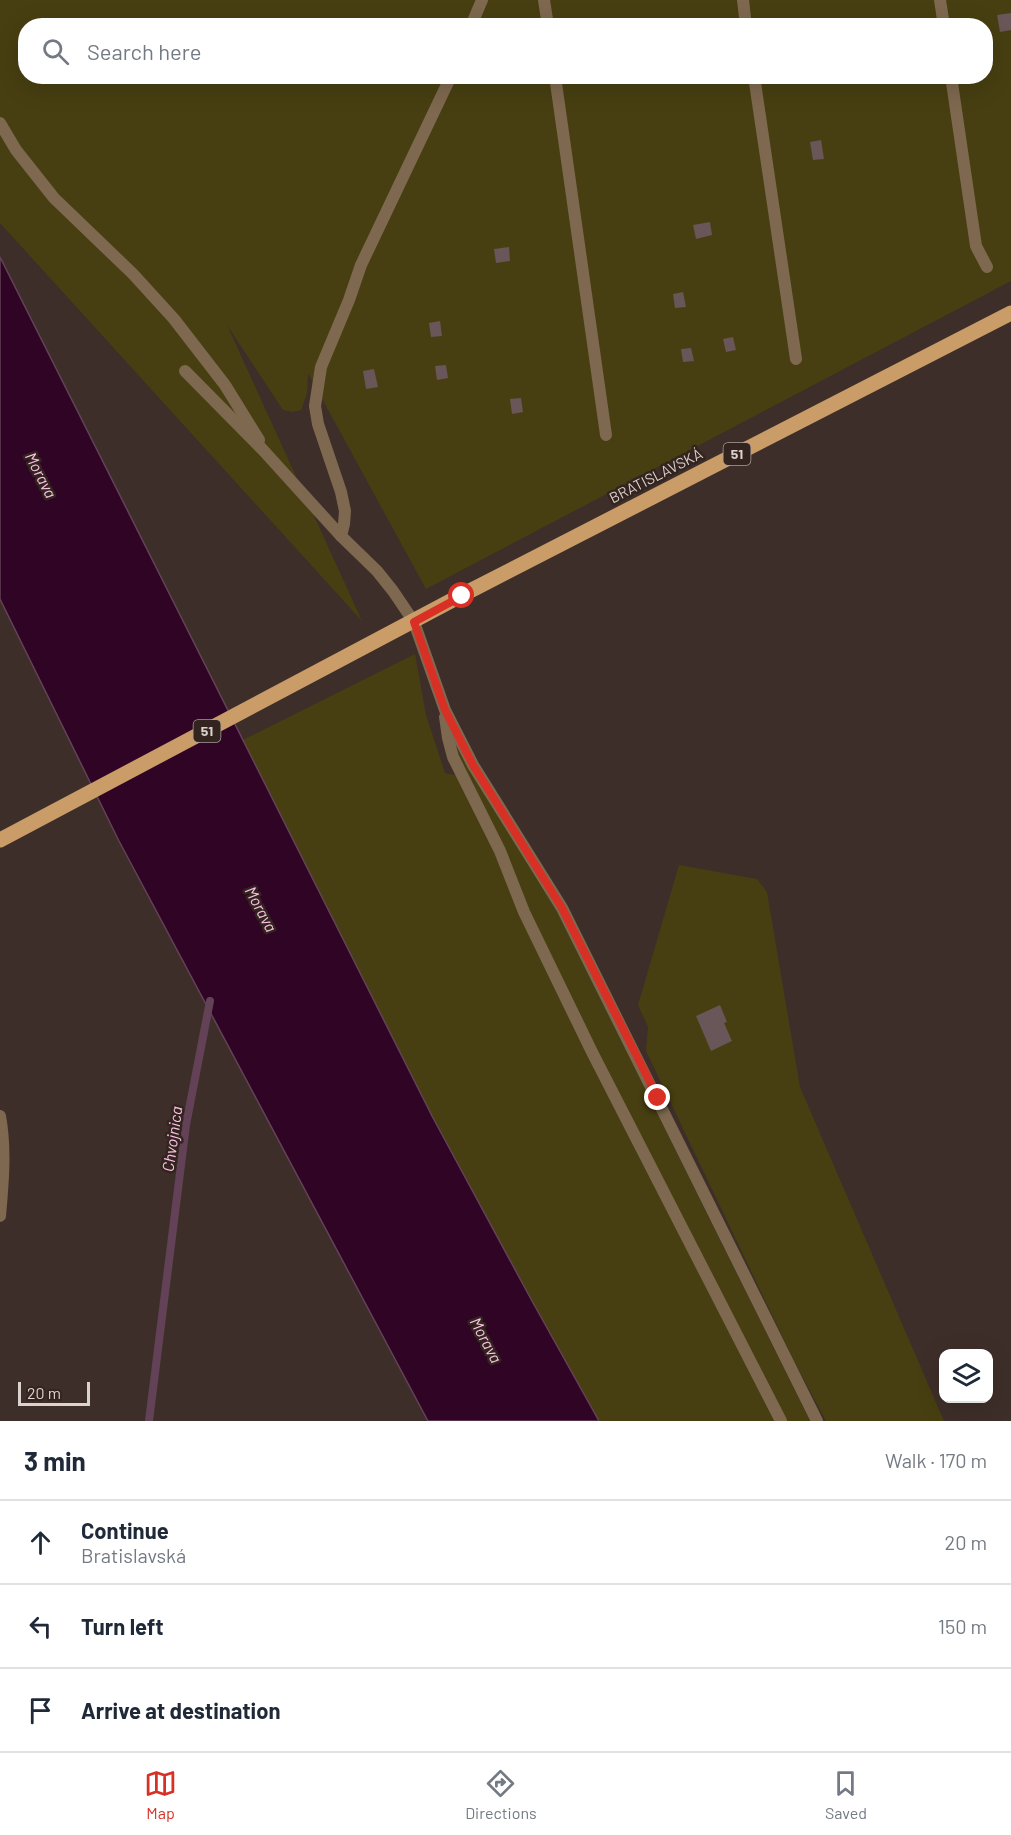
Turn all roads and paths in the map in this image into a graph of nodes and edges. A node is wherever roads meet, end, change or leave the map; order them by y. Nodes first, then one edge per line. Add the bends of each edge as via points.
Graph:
1 (482, 0) edge
2 (544, 0) edge
3 (743, 0) edge
4 (940, 0) edge
5 (474, 18) edge
6 (547, 18) edge
7 (746, 18) edge
8 (943, 18) edge
9 (447, 84) edge
10 (556, 84) edge
11 (755, 84) edge
12 (952, 84) edge
13 (0, 123) edge
14 (987, 267) dead end
15 (1011, 313) edge
16 (796, 360) dead end
17 (185, 371) dead end
18 (606, 435) dead end
19 (263, 450) junction
20 (341, 536) junction
21 (414, 622) junction
22 (445, 710) junction
23 (0, 840) edge
24 (0, 1116) edge
25 (0, 1216) edge
26 (781, 1421) edge
27 (817, 1421) edge

1 - 5 lane
2 - 6 lane
3 - 7 lane
4 - 8 lane
9 - 20 lane via 361,265 321,367 315,406 345,511
10 - 18 lane
11 - 16 lane
12 - 14 lane via 976,246
13 - 19 lane via 54,198 174,319 225,385
15 - 21 main road, BRATISLAVSKÁ / 51
17 - 19 lane
19 - 20 lane
20 - 21 lane via 377,571
21 - 22 lane
21 - 23 main road, 51
22 - 26 lane via 453,758 500,851 524,912
22 - 27 lane via 473,765 562,908
24 - 25 lane

